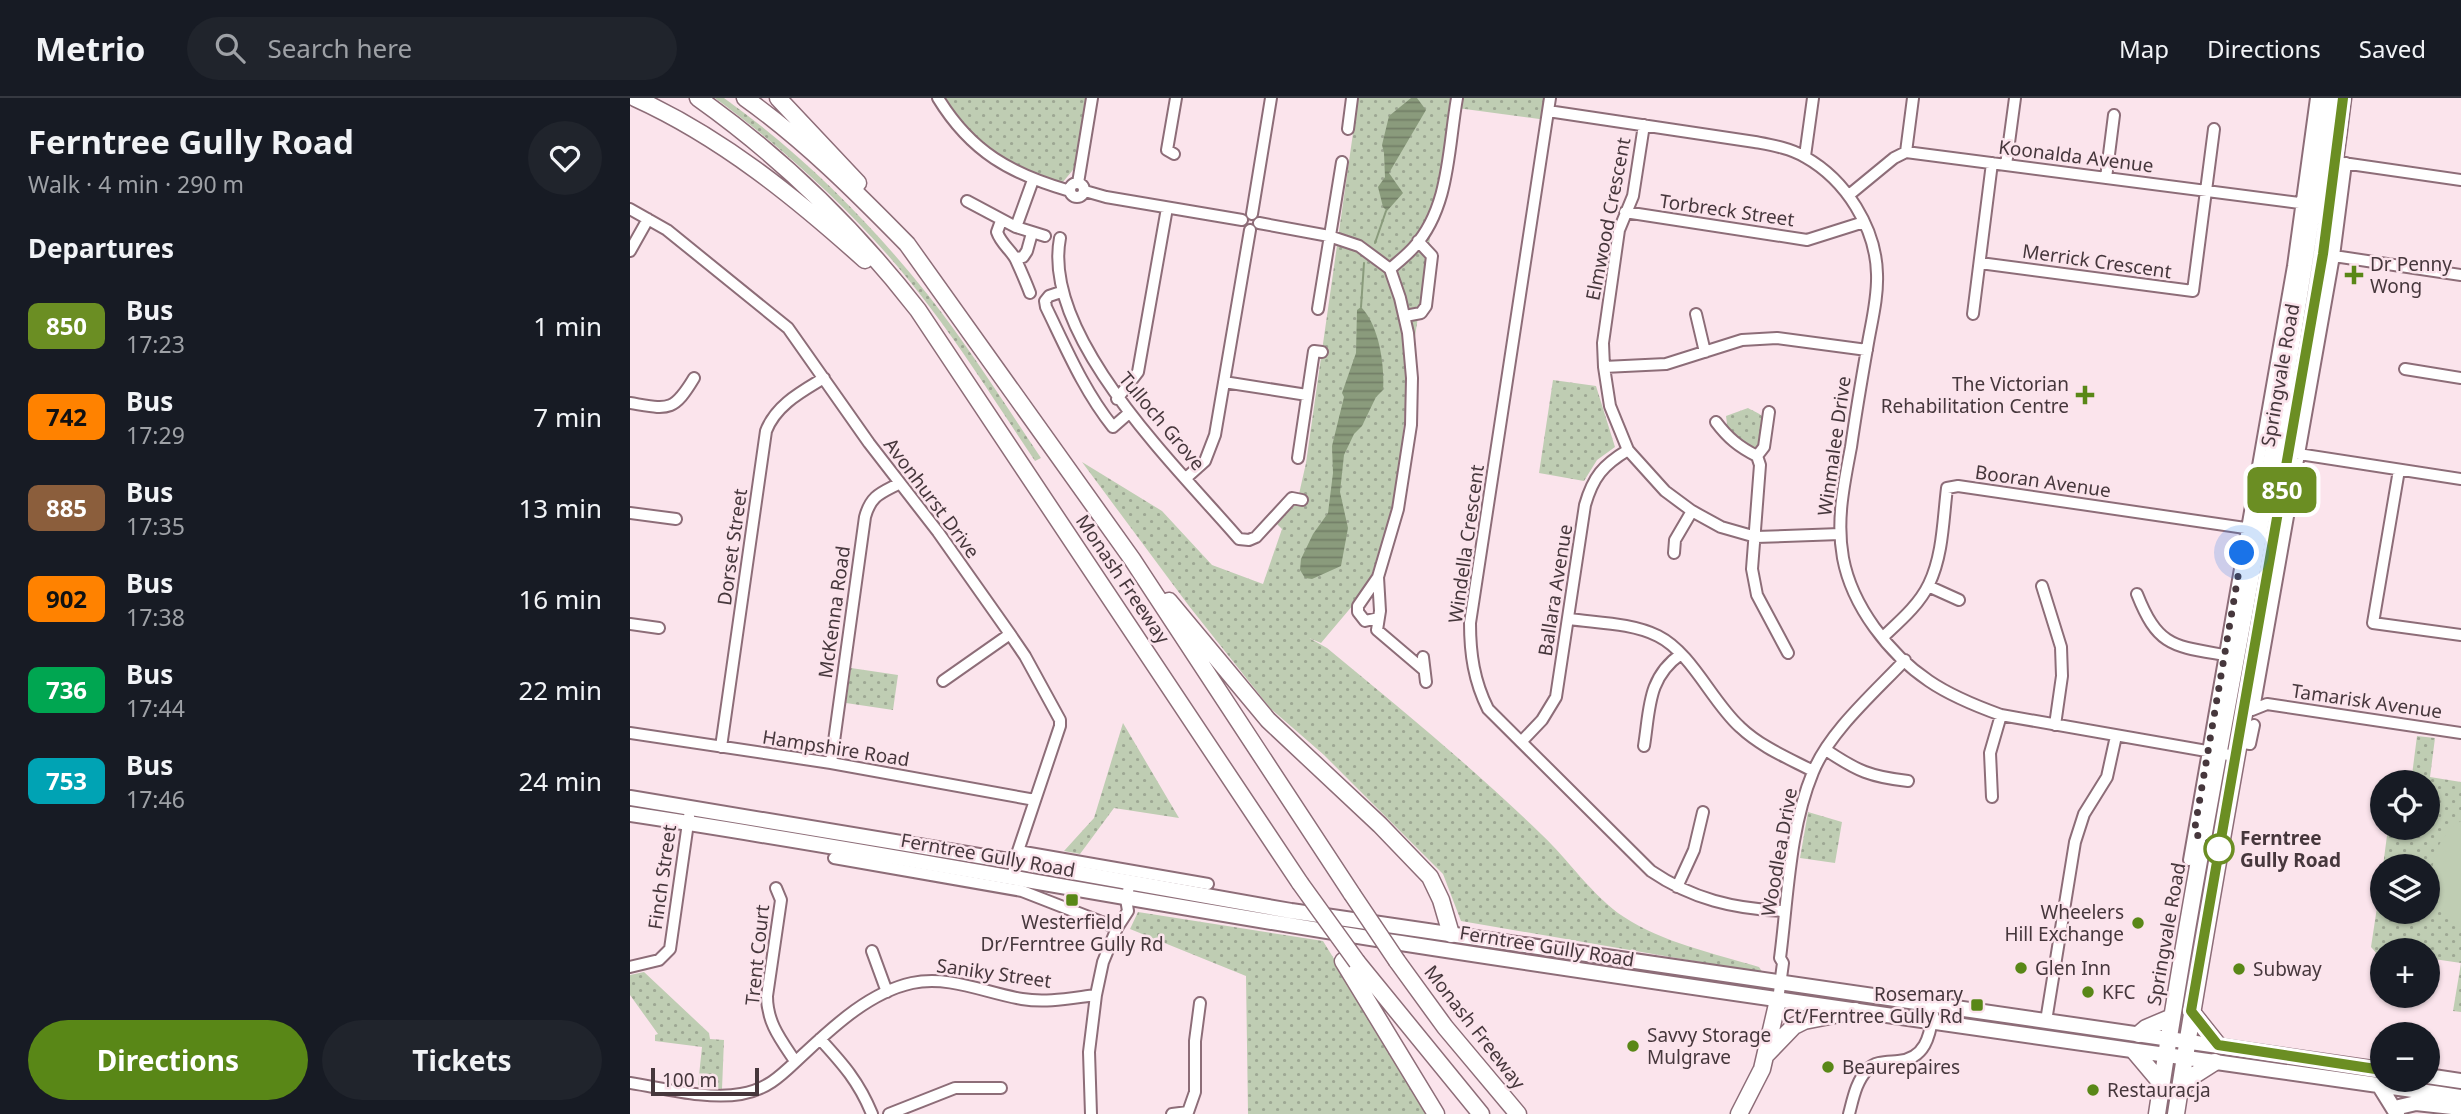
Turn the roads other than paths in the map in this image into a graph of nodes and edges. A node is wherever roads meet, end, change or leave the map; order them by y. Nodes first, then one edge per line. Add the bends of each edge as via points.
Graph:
1 (635, 98) edge
2 (698, 98) edge
3 (745, 98) edge
4 (778, 98) edge
5 (938, 98) edge
6 (1093, 98) edge
7 (1176, 98) edge
8 (1271, 98) edge
9 (1352, 98) edge
10 (1457, 98) edge
11 (1550, 98) edge
12 (1813, 98) edge
13 (1913, 98) edge
14 (2015, 98) edge
15 (2315, 98) edge
16 (2327, 98) edge
17 (2343, 98) edge
18 (1548, 111) junction
19 (2114, 115) dead end
20 (1644, 125) junction
21 (2214, 129) dead end
22 (1348, 130) dead end
23 (1167, 152) dead end
24 (1906, 152) junction
25 (1805, 156) junction
26 (2334, 161) junction
27 (1342, 162) dead end
28 (1992, 163) junction
29 (2006, 165) junction
30 (2106, 178) junction
31 (1033, 180) junction
32 (2461, 180) edge
33 (1078, 188) junction
34 (2207, 191) junction
35 (1849, 195) junction
36 (967, 201) dead end
37 (2307, 204) junction
38 (1167, 208) junction
39 (630, 209) edge
40 (1625, 212) junction
41 (648, 219) junction
42 (1001, 220) junction
43 (1251, 222) junction
44 (1864, 222) junction
45 (1016, 227) junction
46 (1032, 233) junction
47 (1045, 236) dead end
48 (1329, 236) junction
49 (1060, 238) dead end
50 (1418, 241) junction
51 (907, 244) junction
52 (630, 251) edge
53 (2334, 256) junction
54 (1016, 258) junction
55 (1980, 263) junction
56 (1390, 270) junction
57 (2461, 275) edge
58 (1061, 292) junction
59 (1030, 293) dead end
60 (1318, 309) dead end
61 (918, 310) junction
62 (1696, 314) dead end
63 (1973, 314) dead end
64 (1405, 316) junction
65 (1867, 350) junction
66 (1322, 352) dead end
67 (1705, 352) junction
68 (1604, 367) junction
69 (2405, 369) dead end
70 (694, 378) dead end
71 (824, 378) junction
72 (2461, 378) edge
73 (1224, 382) junction
74 (1307, 395) junction
75 (1117, 399) junction
76 (630, 403) edge
77 (1769, 412) dead end
78 (1129, 413) junction
79 (1716, 422) dead end
80 (1113, 427) junction
81 (2270, 428) junction
82 (1121, 437) dead end
83 (1628, 450) junction
84 (2287, 452) junction
85 (1757, 456) junction
86 (1298, 458) dead end
87 (2399, 470) junction
88 (1186, 478) junction
89 (2461, 479) edge
90 (900, 483) junction
91 (1302, 500) dead end
92 (1692, 511) junction
93 (630, 513) edge
94 (676, 519) dead end
95 (2253, 529) junction
96 (1840, 534) junction
97 (1756, 537) junction
98 (1674, 553) dead end
99 (1132, 559) junction
100 (1378, 577) junction
101 (1928, 586) junction
102 (2042, 586) dead end
103 (2137, 594) dead end
104 (1959, 600) dead end
105 (1378, 618) junction
106 (1569, 619) junction
107 (1366, 621) junction
108 (630, 624) edge
109 (659, 628) dead end
110 (1377, 630) junction
111 (1010, 634) junction
112 (2461, 635) edge
113 (1883, 637) junction
114 (1788, 653) dead end
115 (1681, 654) junction
116 (2225, 655) junction
117 (1423, 657) dead end
118 (1905, 660) junction
119 (1424, 670) junction
120 (943, 681) dead end
121 (1426, 682) dead end
122 (2257, 693) junction
123 (2267, 704) junction
124 (2001, 715) junction
125 (2250, 716) junction
126 (2055, 725) junction
127 (630, 733) edge
128 (2461, 733) edge
129 (2116, 736) junction
130 (1522, 741) junction
131 (1644, 746) dead end
132 (721, 747) junction
133 (1826, 750) junction
134 (2225, 751) junction
135 (831, 763) junction
136 (1813, 771) junction
137 (1908, 781) dead end
138 (1992, 797) dead end
139 (630, 798) edge
140 (1035, 800) junction
141 (690, 807) junction
142 (1703, 812) dead end
143 (630, 814) edge
144 (688, 823) junction
145 (1016, 856) junction
146 (834, 858) dead end
147 (2189, 860) dead end
148 (1089, 864) junction
149 (1012, 878) junction
150 (1100, 878) junction
151 (1130, 883) junction
152 (1208, 884) dead end
153 (1677, 887) junction
154 (776, 888) dead end
155 (1126, 899) junction
156 (1784, 911) junction
157 (1117, 928) junction
158 (1451, 934) junction
159 (872, 951) dead end
160 (1350, 961) junction
161 (630, 967) edge
162 (1777, 982) junction
163 (887, 992) junction
164 (1096, 995) junction
165 (1774, 999) junction
166 (1200, 1003) dead end
167 (1934, 1005) junction
168 (1855, 1011) junction
169 (2191, 1011) junction
170 (2172, 1017) junction
171 (2046, 1021) junction
172 (1932, 1022) junction
173 (2078, 1026) junction
174 (2139, 1034) junction
175 (820, 1039) junction
176 (2169, 1039) junction
177 (2187, 1041) junction
178 (2075, 1043) junction
179 (2218, 1045) junction
180 (2135, 1052) junction
181 (1766, 1055) junction
182 (2166, 1056) junction
183 (2184, 1058) junction
184 (795, 1061) junction
185 (2215, 1062) junction
186 (2370, 1068) edge
187 (2440, 1078) edge
188 (2461, 1081) edge
189 (630, 1083) edge
190 (2162, 1084) junction
191 (2370, 1085) edge
192 (1000, 1088) dead end
193 (2179, 1092) junction
194 (2384, 1092) edge
195 (2401, 1092) edge
196 (2438, 1092) edge
197 (2461, 1097) edge
198 (2461, 1108) edge
199 (2398, 1111) edge
200 (1189, 1113) edge
201 (872, 1114) edge
202 (889, 1114) edge
203 (1093, 1114) edge
204 (1172, 1114) edge
205 (1436, 1114) edge
206 (1481, 1114) edge
207 (1518, 1114) edge
208 (1740, 1114) edge
209 (1849, 1114) edge
210 (2157, 1114) edge
211 (2176, 1114) edge

1 - 61 highway via 746,162
2 - 61 highway, Monash Freeway via 809,190
3 - 51 highway, Monash Freeway via 776,120
4 - 51 highway via 890,218
5 - 31 street via 982,151
6 - 33 street
7 - 23 street
8 - 43 street
9 - 22 street
10 - 50 street via 1443,192
11 - 18 street, Windella Crescent
12 - 25 street
13 - 24 street
14 - 29 street
15 - 37 street, Springvale Road
16 - 26 highway, Springvale Road
17 - 26 highway, Springvale Road
18 - 20 street, Winmalee Drive
18 - 130 street, Windella Crescent via 1470,624 1478,690 1488,709
19 - 30 street
20 - 25 street, Winmalee Drive via 1755,142
20 - 40 street, Elmwood Crescent via 1633,196
21 - 34 street
24 - 28 street, Koonalda Avenue
24 - 35 street
25 - 35 street, Winmalee Drive
26 - 32 street
26 - 37 highway, Springvale Road
26 - 53 street, Springvale Road
26 - 84 highway, Springvale Road via 2323,254
27 - 48 street
28 - 29 street, Koonalda Avenue
28 - 55 street
29 - 30 street, Koonalda Avenue
30 - 34 street, Koonalda Avenue
31 - 33 street
31 - 45 street
33 - 38 street
34 - 37 street, Koonalda Avenue
34 - 55 street, Merrick Crescent via 2193,291
35 - 44 street, Winmalee Drive
36 - 42 street
37 - 81 highway, Springvale Road
38 - 43 street
38 - 75 street via 1138,372
39 - 41 street, Avonhurst Drive
40 - 44 street, Torbreck Street via 1807,240
40 - 68 street, Elmwood Crescent via 1603,343
41 - 52 street
41 - 71 street, Avonhurst Drive via 788,328
42 - 45 street
42 - 54 street via 996,232
43 - 48 street
43 - 73 street
44 - 65 street, Winmalee Drive via 1877,274
45 - 46 street
46 - 47 street
46 - 54 street via 1027,251
48 - 56 street via 1359,246
48 - 60 street
49 - 58 street, Tulloch Grove
50 - 56 street
50 - 64 street via 1432,256 1426,306 1421,313
51 - 99 highway, Monash Freeway
53 - 57 street
53 - 84 street, Springvale Road
54 - 59 street
55 - 63 street
56 - 64 street
58 - 75 street, Tulloch Grove
58 - 80 street via 1049,296 1046,307 1098,409
61 - 160 highway, Monash Freeway, bridge
62 - 67 street
64 - 100 street via 1412,378 1411,425 1398,509
65 - 67 street via 1777,338 1742,340
65 - 96 street, Winmalee Drive via 1840,509
66 - 74 street via 1314,351
67 - 68 street via 1666,364
68 - 83 street, Elmwood Crescent via 1610,406
69 - 72 street
70 - 76 street via 675,404 663,408
71 - 90 street, Avonhurst Drive
71 - 132 street, Dorset Street via 778,409 766,430
73 - 74 street
73 - 88 street via 1211,447 1205,461
74 - 86 street
75 - 78 street, Tulloch Grove
77 - 85 street via 1764,447
78 - 80 street
78 - 88 street, Tulloch Grove
79 - 85 street via 1726,437
80 - 82 street
81 - 84 highway, Springvale Road
81 - 95 street, Springvale Road
83 - 92 street, Elmwood Crescent via 1665,491
83 - 106 street, Ballara Avenue via 1607,463 1591,485
84 - 87 street
84 - 95 highway, Springvale Road
84 - 122 street, Springvale Road
84 - 125 highway, Springvale Road
85 - 97 street
87 - 89 street
87 - 112 street via 2373,622
88 - 91 street, Tulloch Grove via 1239,539 1256,537 1292,498
90 - 111 street, Avonhurst Drive
90 - 135 street, McKenna Road via 869,502 865,517
92 - 97 street, Elmwood Crescent via 1721,527
92 - 98 street via 1675,540
93 - 94 street
95 - 101 street, Booran Avenue via 1958,486 1947,488 1940,548
95 - 116 street, Springvale Road
95 - 134 highway, Springvale Road
96 - 97 street, Elmwood Crescent
96 - 113 street, Winmalee Drive via 1854,593
97 - 114 street via 1752,569 1756,595
99 - 158 highway via 1268,720 1430,877
99 - 207 highway, Monash Freeway, bridge via 1397,961
100 - 105 street
100 - 107 street via 1358,606
101 - 104 street
101 - 113 street, Booran Avenue via 1909,613
102 - 126 street via 2061,647
103 - 116 street via 2157,633 2173,644
105 - 107 street
105 - 110 street
106 - 115 street via 1640,629 1661,637
106 - 130 street, Ballara Avenue via 1556,697
107 - 110 street
108 - 109 street
110 - 119 street
111 - 120 street
111 - 140 street, Avonhurst Drive via 1059,720 1059,734
113 - 118 street, Winmalee Drive
115 - 131 street via 1660,673 1652,693
115 - 136 street via 1740,727 1761,744
116 - 134 street, Springvale Road
117 - 119 street
118 - 124 street, Winmalee Drive via 1928,680 1968,703
118 - 133 street, Woodlea Drive
119 - 121 street
122 - 123 street, Tamarisk Avenue
122 - 125 street, Springvale Road
123 - 125 street, Tamarisk Avenue
123 - 128 street, Tamarisk Avenue
124 - 126 street, Winmalee Drive
124 - 138 street via 1990,753
125 - 134 highway, Springvale Road
126 - 129 street, Winmalee Drive
127 - 132 street, Hampshire Road
129 - 134 street, Winmalee Drive
129 - 171 street via 2107,777 2084,814 2075,842
130 - 153 street, Windella Crescent via 1644,865
132 - 135 street, Hampshire Road
133 - 136 street, Woodlea Drive
133 - 137 street via 1855,769
134 - 147 street, Springvale Road
134 - 169 highway, Springvale Road
134 - 170 highway, Springvale Road
135 - 140 street, Hampshire Road
136 - 156 street, Woodlea Drive via 1801,809
139 - 141 main road, Ferntree Gully Road
140 - 145 street, Avonhurst Drive
141 - 144 street, Finch Street
141 - 145 main road, Ferntree Gully Road
142 - 153 street via 1695,850
143 - 144 main road, Ferntree Gully Road
144 - 149 main road, Ferntree Gully Road
144 - 161 street, Finch Street via 670,949 659,960
145 - 148 street
145 - 149 street, Avonhurst Drive
145 - 150 main road, Ferntree Gully Road
146 - 157 street, Ferntree Gully Road via 1022,891
148 - 150 street
148 - 152 street
149 - 155 main road, Ferntree Gully Road
150 - 151 main road, Ferntree Gully Road
151 - 155 street
151 - 158 main road, Ferntree Gully Road
153 - 156 street, Windella Crescent via 1733,907
154 - 184 street, Trent Court via 781,900 767,1010
155 - 157 street via 1128,911
155 - 165 main road, Ferntree Gully Road
156 - 162 street, Woodlea Drive via 1783,963
157 - 164 street
158 - 162 main road, Ferntree Gully Road
159 - 163 street
160 - 205 highway
160 - 206 highway, Monash Freeway
162 - 165 street, Woodlea Drive
162 - 167 main road, Ferntree Gully Road
163 - 164 street, Saniky Street via 932,981 1043,1001
163 - 175 street, Saniky Street
164 - 203 street via 1089,1052
165 - 168 main road, Ferntree Gully Road
165 - 181 highway
166 - 200 street via 1195,1092
167 - 171 main road, Ferntree Gully Road
167 - 172 street
168 - 172 main road, Ferntree Gully Road
168 - 181 highway via 1804,1021
169 - 177 highway, Springvale Road
169 - 179 highway
170 - 174 highway
170 - 176 highway, Springvale Road
171 - 173 main road, Ferntree Gully Road
172 - 178 main road, Ferntree Gully Road
172 - 209 street via 1928,1044 1914,1057 1870,1066 1858,1083
173 - 174 main road, Ferntree Gully Road
173 - 178 main road
174 - 176 main road, Ferntree Gully Road
175 - 184 street, Saniky Street
175 - 201 street via 852,1074
176 - 177 main road, Ferntree Gully Road
176 - 182 highway, Springvale Road
177 - 179 main road, Ferntree Gully Road
177 - 183 highway, Springvale Road
178 - 180 main road, Ferntree Gully Road
179 - 186 main road, Ferntree Gully Road
180 - 182 main road, Ferntree Gully Road
180 - 190 highway
181 - 208 highway
182 - 183 main road, Ferntree Gully Road
182 - 190 highway, Springvale Road
183 - 185 main road, Ferntree Gully Road
183 - 193 highway, Springvale Road
184 - 189 street, Saniky Street via 779,1079 733,1095
185 - 191 main road, Ferntree Gully Road
185 - 193 highway
187 - 188 main road
190 - 210 highway, Springvale Road
192 - 202 street via 955,1088
193 - 211 highway, Springvale Road
194 - 199 main road
195 - 199 street
196 - 197 main road, Ferntree Gully Road
198 - 199 main road via 2416,1103
200 - 204 street

